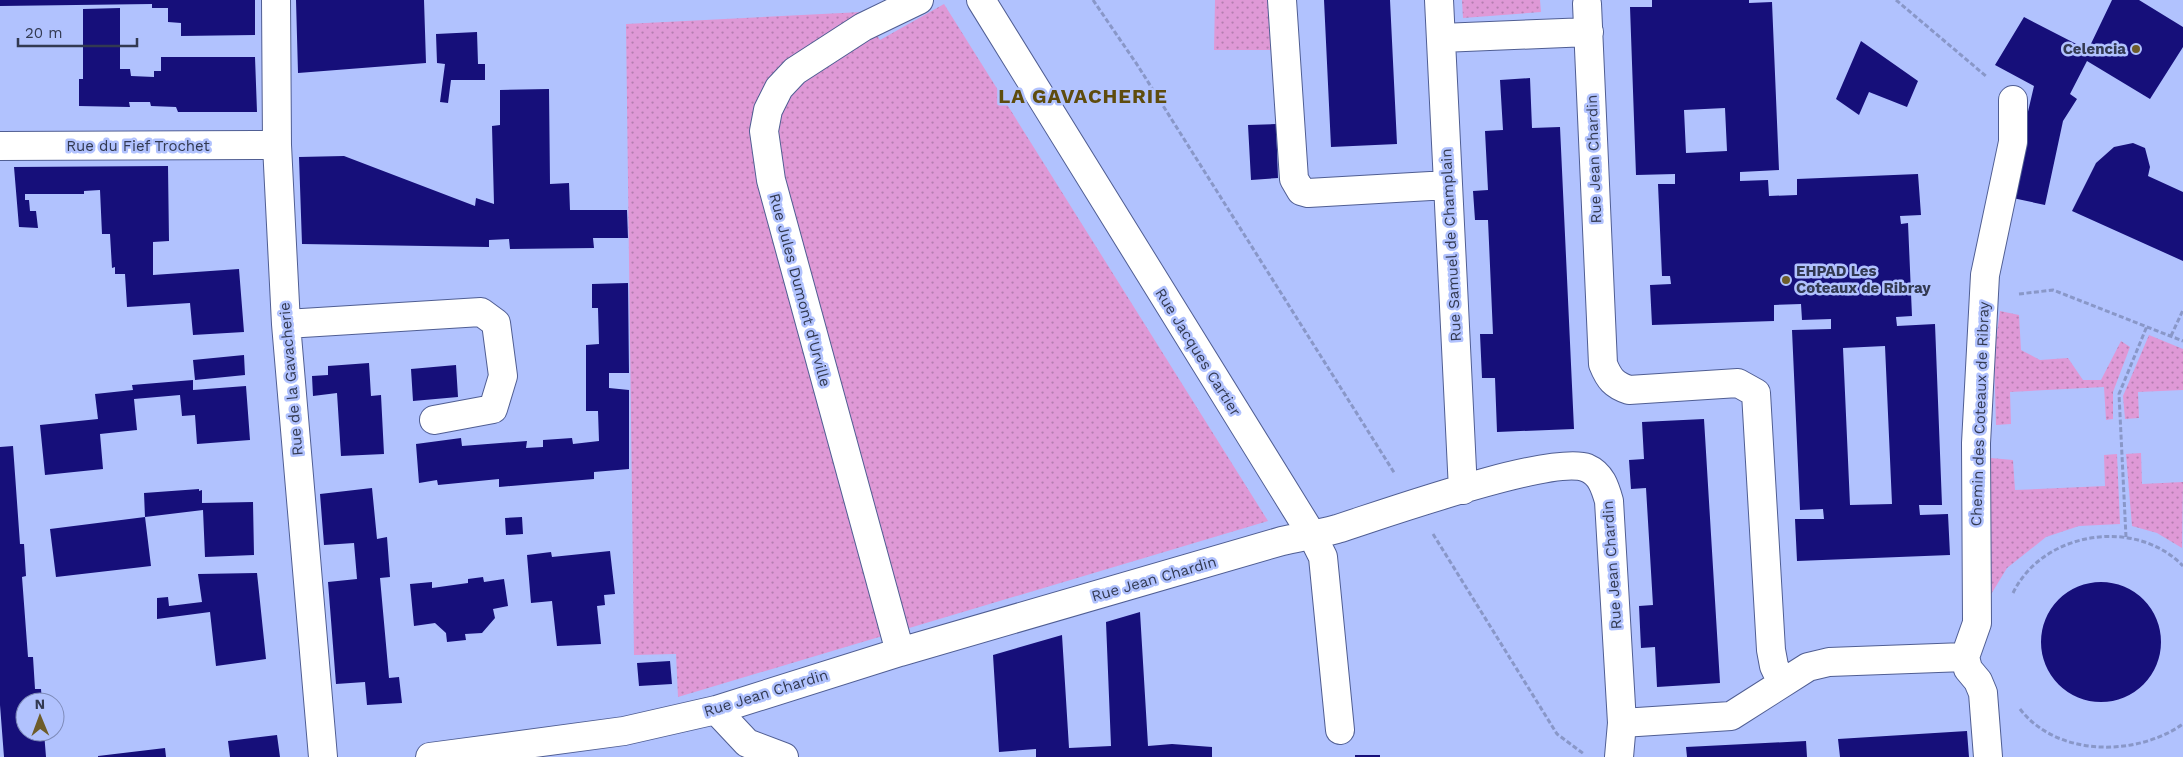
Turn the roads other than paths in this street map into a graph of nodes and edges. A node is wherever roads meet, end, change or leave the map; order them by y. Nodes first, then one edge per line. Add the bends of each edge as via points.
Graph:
1 (276, 0) edge
2 (918, 0) edge
3 (981, 0) edge
4 (1282, 0) edge
5 (1439, 0) edge
6 (1587, 4) dead end
7 (1588, 32) junction
8 (1441, 38) junction
9 (2014, 100) road end
10 (277, 145) junction
11 (0, 146) edge
12 (1448, 185) junction
13 (286, 324) junction
14 (434, 420) dead end
15 (1463, 490) junction
16 (1312, 535) junction
17 (900, 652) junction
18 (1965, 657) junction
19 (1782, 683) junction
20 (716, 710) junction
21 (1622, 723) junction
22 (1340, 730) dead end
23 (1987, 746) edge
24 (323, 757) edge
25 (430, 757) edge
26 (784, 757) edge
27 (1619, 757) edge

1 - 10 street, Rue de la Gavacherie
2 - 17 street, Rue Jules Dumont d'Urville via 863,28 795,71 779,88 768,110 764,131 770,180
3 - 16 street, Rue Jacques Cartier
4 - 12 street via 1294,179 1301,191
5 - 8 street, Rue Samuel de Champlain
6 - 7 street, Rue Jean Chardin
7 - 8 street
7 - 19 street, Rue Jean Chardin via 1603,364 1616,385 1629,390 1738,383 1756,393 1770,650
8 - 12 street, Rue Samuel de Champlain
9 - 18 street, Chemin des Coteaux de Ribray via 2013,142 1985,276 1976,443 1977,623
10 - 11 street, Rue du Fief Trochet
10 - 13 street, Rue de la Gavacherie
12 - 15 street, Rue Samuel de Champlain
13 - 14 street via 481,312 496,323 503,376 493,409
13 - 24 street, Rue de la Gavacherie
15 - 16 street, Rue Jean Chardin
15 - 21 street, Rue Jean Chardin via 1554,466 1586,468 1600,477 1609,501
16 - 17 street, Rue Jean Chardin
16 - 22 street, Rue Jacques Cartier via 1323,557
17 - 20 street, Rue Jean Chardin
18 - 19 street via 1829,662 1808,667
18 - 23 street via 1968,669 1983,693
19 - 21 street via 1731,716
20 - 25 street, Rue Jean Chardin via 624,731
20 - 26 street via 748,743
21 - 27 street, Rue Jean Chardin

